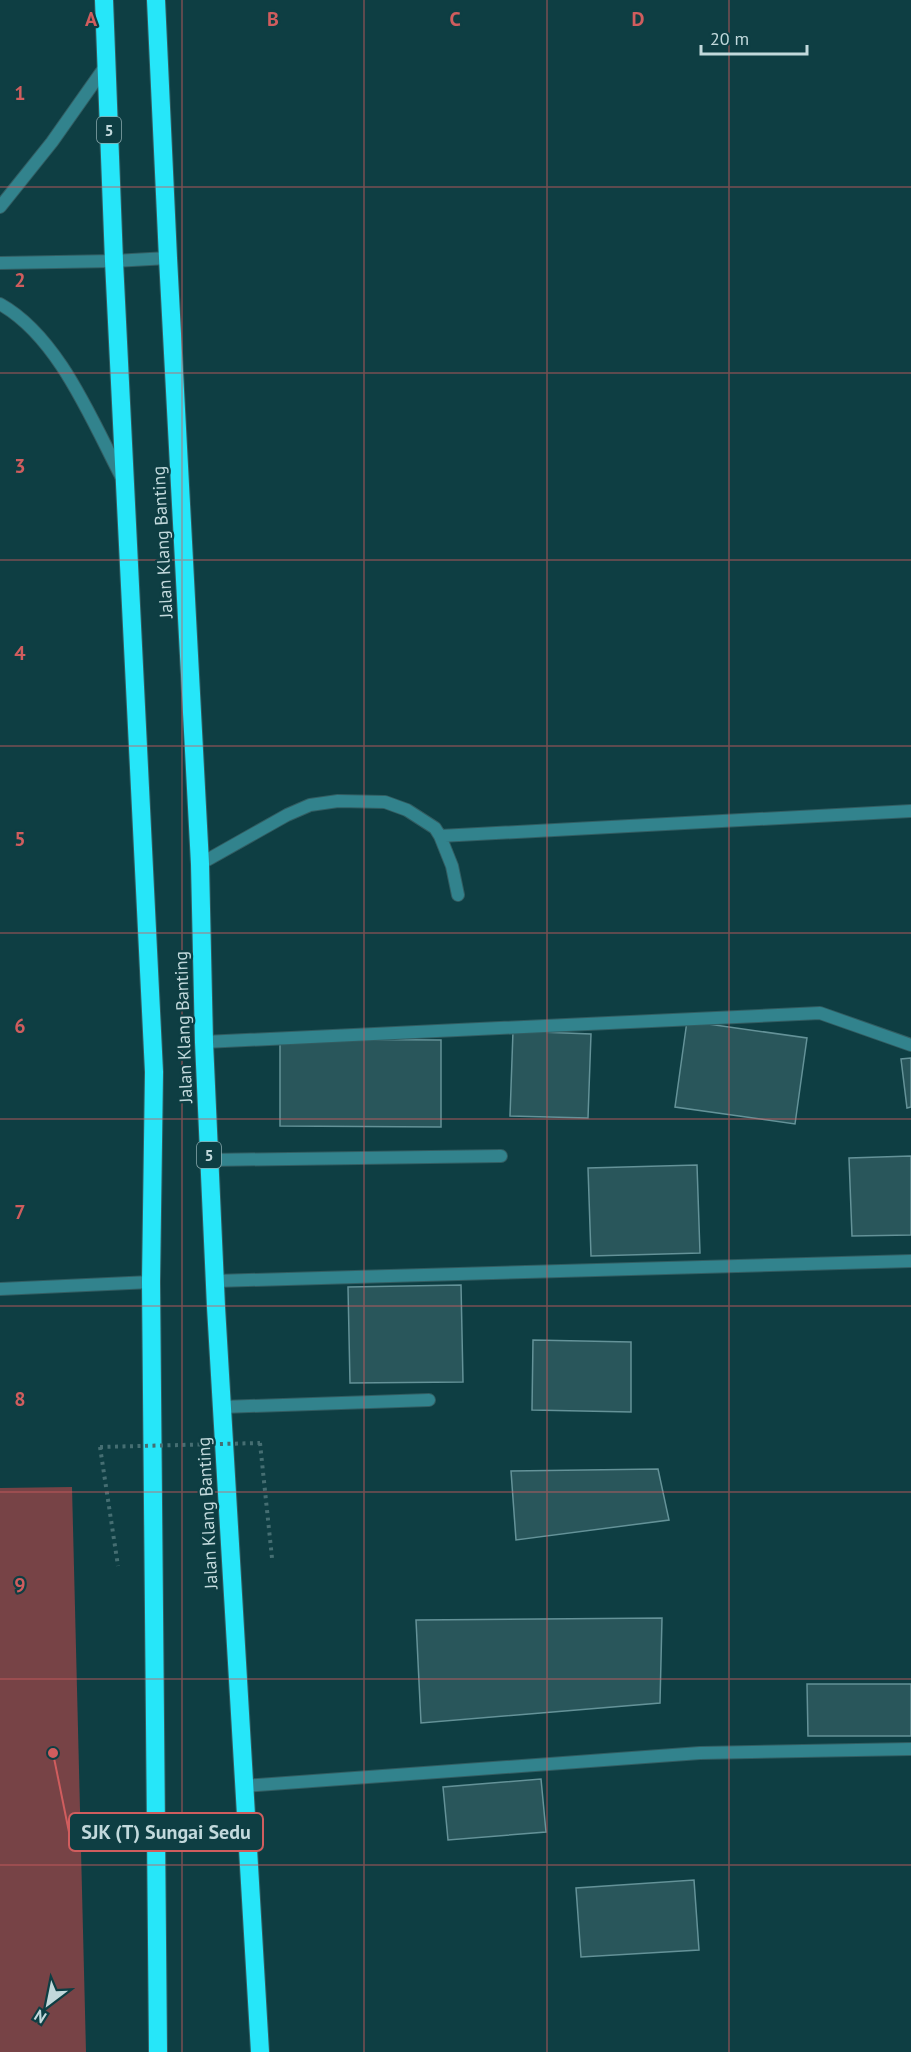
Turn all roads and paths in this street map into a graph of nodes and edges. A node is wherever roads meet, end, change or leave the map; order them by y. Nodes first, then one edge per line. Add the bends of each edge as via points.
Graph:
1 (104, 0) edge
2 (156, 0) edge
3 (107, 63) junction
4 (0, 207) edge
5 (168, 258) junction
6 (114, 261) junction
7 (0, 263) edge
8 (0, 304) edge
9 (126, 486) junction
10 (911, 811) edge
11 (440, 836) junction
12 (200, 864) junction
13 (458, 896) dead end
14 (204, 1041) junction
15 (911, 1045) edge
16 (501, 1156) dead end
17 (210, 1160) junction
18 (911, 1261) edge
19 (152, 1281) junction
20 (215, 1281) junction
21 (0, 1289) edge
22 (429, 1400) dead end
23 (222, 1407) junction
24 (272, 1558) dead end
25 (118, 1566) dead end
26 (911, 1749) edge
27 (244, 1786) junction
28 (158, 2052) edge
29 (260, 2052) edge

1 - 3 highway, Jalan Klang Banting / 5
2 - 5 highway, Jalan Klang Banting / 5
3 - 4 street
3 - 6 highway, Jalan Klang Banting / 5
5 - 6 street
5 - 12 highway, Jalan Klang Banting / 5
6 - 7 street
6 - 9 highway, Jalan Klang Banting / 5
8 - 9 street via 18,314 63,366
9 - 19 highway, Jalan Klang Banting / 5 via 154,1072
10 - 11 street
11 - 12 street via 435,828 395,805 338,801 299,809
11 - 13 street
12 - 14 highway, Jalan Klang Banting / 5
14 - 15 street via 820,1013
14 - 17 highway, Jalan Klang Banting / 5
16 - 17 street
17 - 20 highway, Jalan Klang Banting / 5
18 - 20 street
19 - 21 street
19 - 28 highway, Jalan Klang Banting / 5
20 - 23 highway, Jalan Klang Banting / 5
22 - 23 street
23 - 27 highway, Jalan Klang Banting / 5
24 - 25 path, bridge via 260,1443 100,1447
26 - 27 street via 700,1753
27 - 29 highway, Jalan Klang Banting / 5

